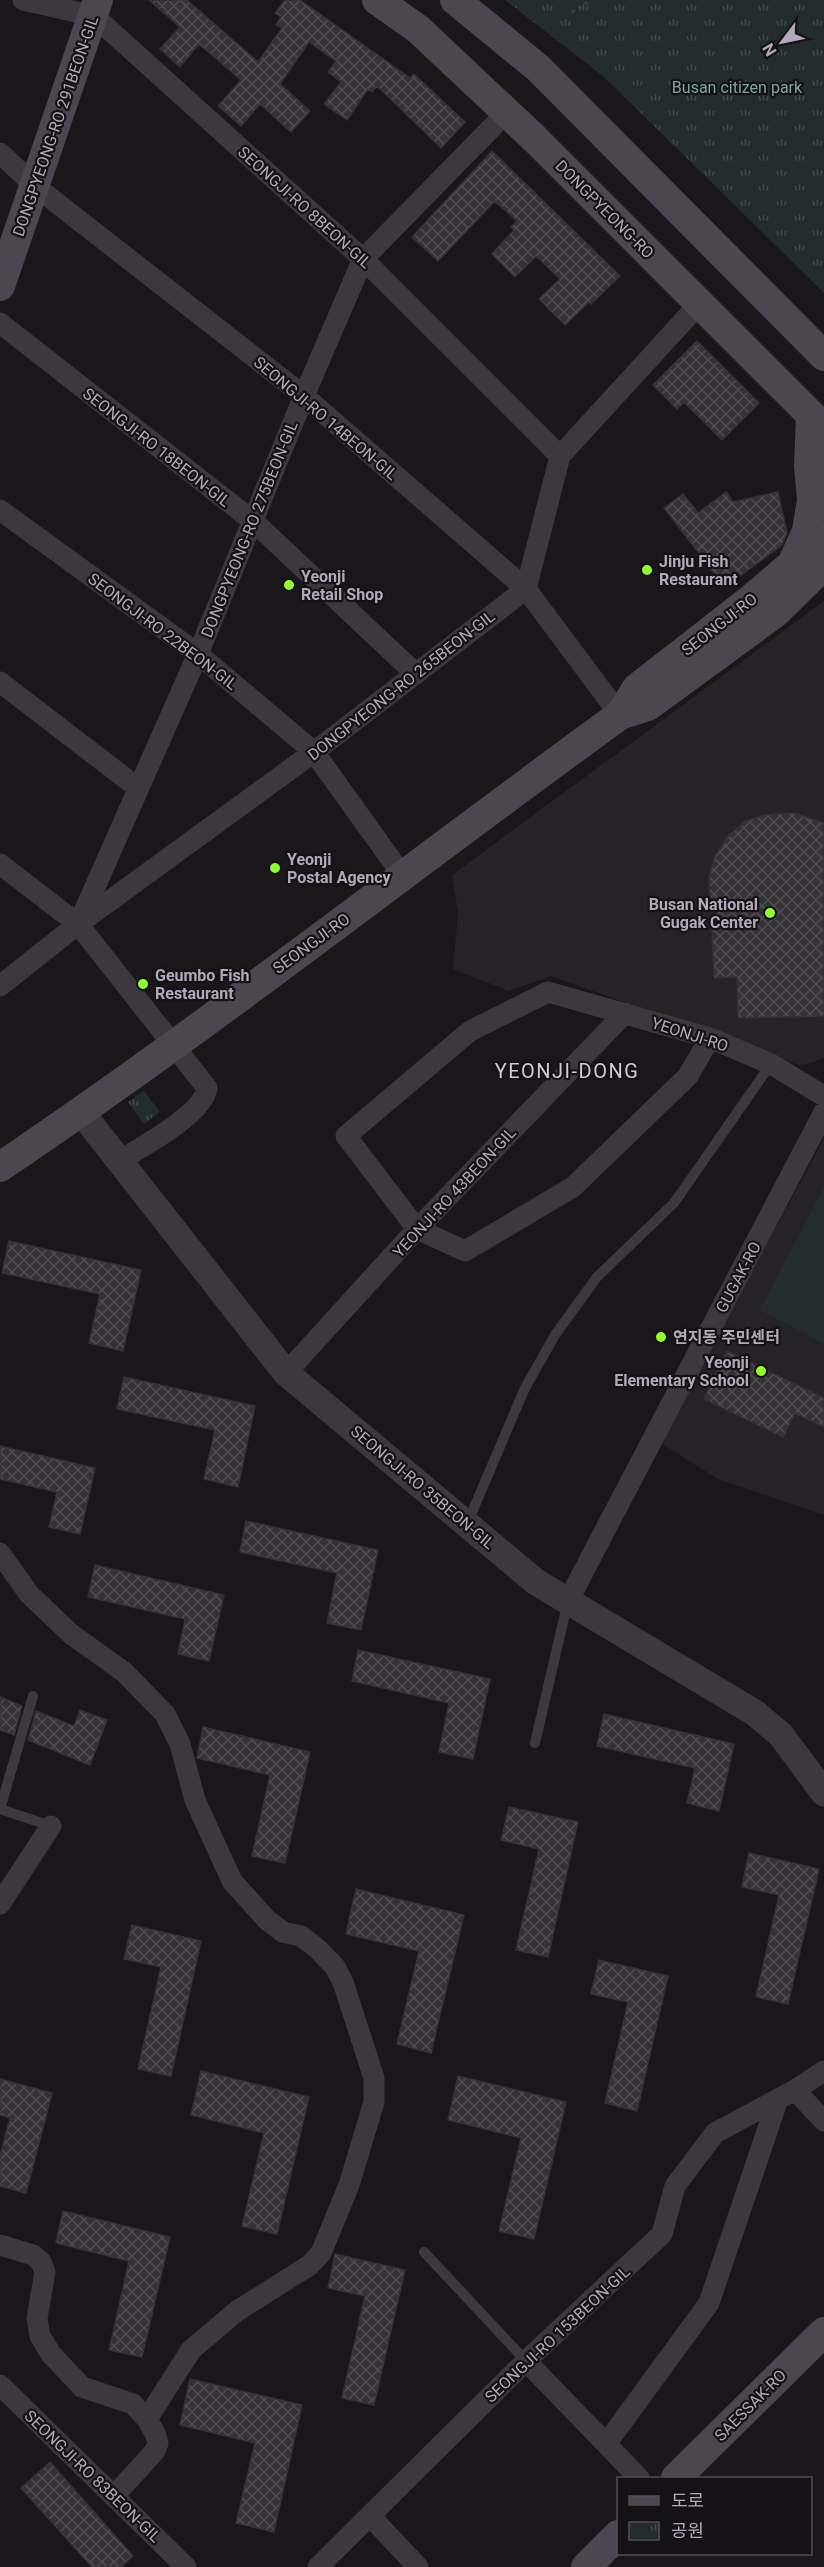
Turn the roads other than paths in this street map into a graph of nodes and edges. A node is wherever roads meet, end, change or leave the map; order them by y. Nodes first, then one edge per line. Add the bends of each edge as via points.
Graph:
1 (23, 0) edge
2 (377, 0) edge
3 (456, 0) edge
4 (96, 8) edge
5 (506, 113) junction
6 (0, 153) edge
7 (35, 186) junction
8 (363, 259) junction
9 (0, 286) edge
10 (700, 303) junction
11 (0, 323) edge
12 (824, 356) edge
13 (304, 396) junction
14 (817, 422) edge
15 (560, 456) junction
16 (0, 510) edge
17 (253, 521) junction
18 (824, 537) edge
19 (791, 565) junction
20 (824, 565) edge
21 (526, 589) junction
22 (824, 589) edge
23 (775, 614) junction
24 (198, 654) junction
25 (416, 674) junction
26 (8, 688) edge
27 (620, 715) junction
28 (314, 752) junction
29 (138, 788) junction
30 (0, 864) edge
31 (403, 876) junction
32 (78, 924) junction
33 (0, 986) edge
34 (625, 1013) junction
35 (710, 1038) junction
36 (172, 1044) junction
37 (771, 1064) junction
38 (824, 1096) edge
39 (81, 1112) junction
40 (824, 1112) edge
41 (119, 1161) junction
42 (0, 1167) edge
43 (417, 1229) junction
44 (286, 1373) junction
45 (467, 1524) junction
46 (0, 1553) edge
47 (568, 1601) junction
48 (33, 1696) dead end
49 (535, 1743) dead end
50 (824, 1793) edge
51 (0, 1809) edge
52 (51, 1826) joint
53 (0, 1904) edge
54 (824, 2071) edge
55 (787, 2095) junction
56 (824, 2121) edge
57 (0, 2245) edge
58 (424, 2252) dead end
59 (824, 2332) edge
60 (526, 2361) junction
61 (0, 2385) edge
62 (147, 2419) junction
63 (606, 2444) junction
64 (638, 2477) edge
65 (677, 2477) edge
66 (114, 2496) junction
67 (370, 2516) junction
68 (617, 2536) edge
69 (186, 2567) edge
70 (318, 2567) edge
71 (418, 2567) edge
72 (586, 2567) edge

1 - 4 street, SEONGJI-RO 8BEON-GIL
2 - 5 main road, DONGPYEONG-RO via 418,29
3 - 12 main road via 538,68
4 - 7 main road, DONGPYEONG-RO 291BEON-GIL
4 - 8 street, SEONGJI-RO 8BEON-GIL
5 - 8 street, DONGPYEONG-RO 275BEON-GIL
5 - 10 main road, DONGPYEONG-RO
6 - 7 street, SEONGJI-RO 14BEON-GIL
7 - 9 main road, DONGPYEONG-RO 291BEON-GIL
7 - 13 street, SEONGJI-RO 14BEON-GIL
8 - 13 street, DONGPYEONG-RO 275BEON-GIL
8 - 15 street, SEONGJI-RO 8BEON-GIL
10 - 14 main road, DONGPYEONG-RO
10 - 15 street
11 - 17 street, SEONGJI-RO 18BEON-GIL
13 - 17 street, DONGPYEONG-RO 275BEON-GIL
13 - 21 street, SEONGJI-RO 14BEON-GIL
14 - 19 main road via 809,465 812,500 807,531
15 - 21 street
16 - 24 street, SEONGJI-RO 22BEON-GIL
17 - 24 street, DONGPYEONG-RO 275BEON-GIL
17 - 25 street, SEONGJI-RO 18BEON-GIL
18 - 19 main road, SEONGJI-RO
19 - 27 main road, SEONGJI-RO via 637,688
20 - 23 main road, SEONGJI-RO
21 - 25 street, DONGPYEONG-RO 265BEON-GIL
21 - 27 street, SEONGJI-RO 14BEON-GIL
22 - 23 main road, SEONGJI-RO
23 - 27 main road, SEONGJI-RO via 648,706
24 - 28 street, SEONGJI-RO 22BEON-GIL
24 - 29 street, DONGPYEONG-RO 275BEON-GIL
25 - 28 street, DONGPYEONG-RO 265BEON-GIL
26 - 29 street
27 - 31 main road, SEONGJI-RO
28 - 31 street, SEONGJI-RO 22BEON-GIL
28 - 32 street, DONGPYEONG-RO 265BEON-GIL
29 - 32 street, DONGPYEONG-RO 275BEON-GIL
30 - 32 street
31 - 36 main road, SEONGJI-RO
32 - 33 street, DONGPYEONG-RO 265BEON-GIL
32 - 36 street
34 - 35 street, YEONJI-RO
34 - 43 street, YEONJI-RO 43BEON-GIL
34 - 43 street, YEONJI-RO via 548,992 470,1031 346,1136
35 - 37 street, YEONJI-RO
35 - 43 street via 688,1076 573,1187 465,1251
36 - 39 main road, SEONGJI-RO
36 - 41 street via 203,1081 206,1096 185,1118
37 - 38 street, YEONJI-RO
37 - 45 lane via 674,1203 597,1277 555,1335 525,1388
39 - 41 street, SEONGJI-RO 35BEON-GIL
39 - 42 main road, SEONGJI-RO
40 - 47 street, GUGAK-RO
41 - 44 street, SEONGJI-RO 35BEON-GIL
43 - 44 street, YEONJI-RO 43BEON-GIL
44 - 45 street, SEONGJI-RO 35BEON-GIL
45 - 47 street, SEONGJI-RO 35BEON-GIL via 536,1582
46 - 62 street via 29,1594 71,1634 123,1672 165,1714 180,1744 195,1800 232,1881 267,1920 283,1932 301,1936 335,1967 374,2078 374,2102 364,2140 321,2253 310,2265 237,2311 191,2350
47 - 49 lane
47 - 50 street, SEONGJI-RO 35BEON-GIL via 755,1713 781,1736
48 - 51 lane
51 - 52 lane
52 - 53 street
54 - 55 street, SEONGJI-RO 153BEON-GIL
55 - 56 street
55 - 60 street, SEONGJI-RO 153BEON-GIL via 715,2133 675,2186 662,2235
55 - 63 street via 709,2303
57 - 62 street via 33,2255 41,2262 45,2272 37,2318 40,2336 51,2354 82,2386 133,2404
58 - 60 lane
59 - 65 main road, SAESSAK-RO
60 - 63 street
60 - 67 street, SEONGJI-RO 153BEON-GIL
61 - 66 street, SEONGJI-RO 83BEON-GIL
62 - 66 street via 158,2443 155,2451
63 - 64 street
66 - 69 street, SEONGJI-RO 83BEON-GIL
67 - 70 street, SEONGJI-RO 153BEON-GIL
67 - 71 street
68 - 72 main road

